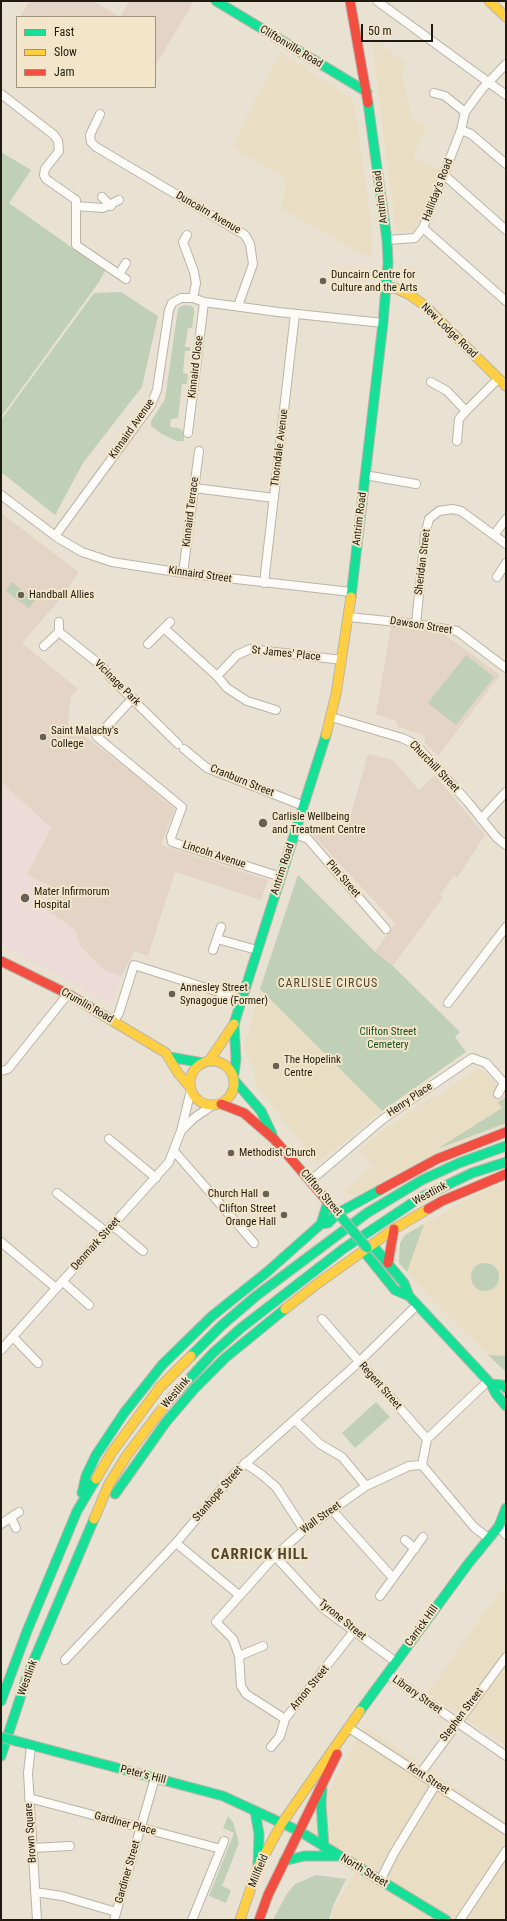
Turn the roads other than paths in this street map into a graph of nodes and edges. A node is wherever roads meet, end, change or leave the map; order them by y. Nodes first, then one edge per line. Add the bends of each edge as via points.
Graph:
1 (216, 1) edge
2 (350, 1) edge
3 (377, 1) edge
4 (489, 1) edge
5 (506, 16) edge
6 (506, 64) edge
7 (489, 81) junction
8 (367, 92) junction
9 (434, 92) dead end
10 (1, 94) edge
11 (506, 95) edge
12 (465, 112) junction
13 (100, 114) dead end
14 (461, 130) junction
15 (506, 164) edge
16 (443, 174) junction
17 (102, 197) dead end
18 (119, 200) dead end
19 (76, 206) junction
20 (111, 206) junction
21 (423, 228) junction
22 (506, 230) edge
23 (187, 235) dead end
24 (387, 240) junction
25 (126, 263) dead end
26 (119, 274) junction
27 (126, 279) dead end
28 (386, 287) junction
29 (193, 298) junction
30 (506, 301) edge
31 (204, 302) junction
32 (238, 306) junction
33 (295, 314) junction
34 (383, 323) junction
35 (498, 379) junction
36 (431, 382) dead end
37 (506, 386) edge
38 (466, 411) junction
39 (188, 433) dead end
40 (457, 441) dead end
41 (199, 451) dead end
42 (365, 475) junction
43 (416, 484) dead end
44 (194, 488) junction
45 (1, 495) edge
46 (274, 498) junction
47 (506, 519) edge
48 (494, 535) junction
49 (55, 536) junction
50 (506, 544) edge
51 (506, 563) edge
52 (184, 573) junction
53 (497, 577) dead end
54 (264, 583) junction
55 (351, 592) junction
56 (348, 616) junction
57 (59, 622) dead end
58 (416, 624) junction
59 (59, 632) junction
60 (148, 644) dead end
61 (44, 646) dead end
62 (342, 660) junction
63 (506, 668) edge
64 (217, 676) junction
65 (133, 698) junction
66 (276, 710) dead end
67 (331, 717) junction
68 (181, 747) joint
69 (506, 792) edge
70 (304, 806) junction
71 (482, 819) junction
72 (295, 834) junction
73 (506, 845) edge
74 (281, 877) junction
75 (221, 927) dead end
76 (506, 927) edge
77 (386, 929) dead end
78 (217, 939) junction
79 (213, 950) dead end
80 (257, 950) junction
81 (1, 961) edge
82 (68, 994) junction
83 (241, 999) junction
84 (448, 1002) dead end
85 (114, 1021) junction
86 (234, 1024) junction
87 (170, 1057) junction
88 (206, 1062) junction
89 (1, 1071) edge
90 (234, 1077) junction
91 (505, 1083) edge
92 (191, 1088) junction
93 (498, 1094) dead end
94 (217, 1105) junction
95 (181, 1131) junction
96 (506, 1132) edge
97 (109, 1139) dead end
98 (274, 1139) junction
99 (506, 1146) edge
100 (174, 1151) junction
101 (506, 1162) edge
102 (506, 1174) edge
103 (156, 1178) junction
104 (310, 1181) junction
105 (57, 1193) dead end
106 (328, 1202) junction
107 (338, 1213) junction
108 (321, 1224) junction
109 (112, 1226) junction
110 (394, 1229) junction
111 (106, 1232) junction
112 (1, 1242) edge
113 (254, 1243) dead end
114 (367, 1248) junction
115 (143, 1252) dead end
116 (388, 1263) junction
117 (62, 1281) junction
118 (56, 1288) junction
119 (409, 1296) junction
120 (89, 1305) dead end
121 (417, 1305) junction
122 (322, 1319) dead end
123 (13, 1337) junction
124 (1, 1350) edge
125 (360, 1362) junction
126 (38, 1363) dead end
127 (490, 1383) junction
128 (506, 1388) edge
129 (506, 1406) edge
130 (295, 1420) junction
131 (427, 1439) junction
132 (246, 1463) junction
133 (422, 1465) junction
134 (366, 1486) junction
135 (506, 1508) edge
136 (332, 1510) junction
137 (76, 1511) junction
138 (19, 1512) dead end
139 (11, 1518) junction
140 (93, 1521) junction
141 (1, 1524) edge
142 (503, 1525) edge
143 (16, 1528) dead end
144 (304, 1530) junction
145 (506, 1536) edge
146 (423, 1537) dead end
147 (488, 1538) junction
148 (405, 1540) dead end
149 (176, 1543) junction
150 (415, 1549) junction
151 (275, 1556) junction
152 (393, 1578) junction
153 (239, 1595) junction
154 (380, 1596) dead end
155 (354, 1631) junction
156 (264, 1646) dead end
157 (239, 1656) junction
158 (506, 1657) edge
159 (65, 1660) dead end
160 (396, 1662) junction
161 (387, 1674) junction
162 (1, 1701) edge
163 (285, 1719) junction
164 (457, 1722) junction
165 (349, 1728) junction
166 (1, 1737) edge
167 (31, 1746) junction
168 (271, 1746) dead end
169 (1, 1756) edge
170 (506, 1756) edge
171 (420, 1774) junction
172 (155, 1778) junction
173 (323, 1782) junction
174 (436, 1784) junction
175 (29, 1798) junction
176 (255, 1810) junction
177 (282, 1823) junction
178 (140, 1828) junction
179 (506, 1830) edge
180 (299, 1831) junction
181 (70, 1846) dead end
182 (324, 1847) junction
183 (32, 1848) junction
184 (506, 1851) edge
185 (338, 1856) junction
186 (284, 1861) junction
187 (258, 1867) junction
188 (380, 1881) junction
189 (35, 1892) junction
190 (427, 1909) junction
191 (115, 1916) edge
192 (37, 1920) edge
193 (192, 1920) edge
194 (240, 1920) edge
195 (259, 1920) edge
196 (431, 1920) edge
197 (446, 1920) edge
198 (460, 1920) edge

1 - 8 main road, Cliftonville Road
2 - 8 main road, Antrim Road
3 - 7 street
4 - 5 main road
6 - 7 street, Halliday's Road
7 - 11 street
7 - 12 street, Halliday's Road
8 - 24 main road, Antrim Road
9 - 12 street via 445,96
10 - 19 street via 58,141 59,151 45,169 44,175 76,200
12 - 14 street, Halliday's Road
13 - 32 street, Duncairn Avenue via 90,135 90,142 245,235 250,244 253,264
14 - 15 street via 471,134
14 - 16 street, Halliday's Road
16 - 21 street, Halliday's Road
16 - 22 street
17 - 20 street
18 - 20 street
19 - 20 street
19 - 26 street via 76,245
21 - 24 street, Halliday's Road via 415,238
21 - 30 street
23 - 29 street via 183,242 194,272 196,284
24 - 28 main road, Antrim Road
25 - 26 street
26 - 27 street
28 - 34 main road, Antrim Road
28 - 35 main road, New Lodge Road via 410,295 424,306
29 - 31 street
29 - 49 street, Kinnaird Avenue via 181,298 172,303 169,310 157,390 151,405
31 - 32 street
31 - 39 street, Kinnaird Close
32 - 33 street
33 - 34 street
33 - 46 street, Thorndale Avenue
34 - 42 main road, Antrim Road
35 - 37 main road, New Lodge Road
35 - 38 street
36 - 38 street via 447,392
38 - 40 street via 459,419
41 - 44 street, Kinnaird Terrace
42 - 43 street
42 - 55 main road, Antrim Road
44 - 46 street
44 - 52 street, Kinnaird Terrace
45 - 49 street, Kinnaird Street
46 - 54 street, Thorndale Avenue
47 - 48 street
48 - 50 street, Sheridan Street
48 - 58 street, Sheridan Street via 461,511 439,510 429,519 425,535
49 - 52 street, Kinnaird Street via 82,552 106,560
51 - 53 street
52 - 54 street, Kinnaird Street
54 - 55 street, Kinnaird Street
55 - 56 main road, Antrim Road
56 - 58 street, Dawson Street
56 - 62 main road, Antrim Road
57 - 59 street
58 - 63 street, Dawson Street via 457,631
59 - 61 street
59 - 65 street, Vicinage Park via 103,667
60 - 64 street via 167,625
62 - 64 street, St James' Place via 250,649 237,656
62 - 67 main road, Antrim Road
64 - 66 street via 227,688 247,701
65 - 68 street, Vicinage Park
65 - 74 street, Lincoln Avenue via 97,737 182,806 171,837 172,842
67 - 70 main road, Antrim Road
67 - 71 street, Churchill Street via 410,740
68 - 70 street, Cranburn Street via 207,768
69 - 71 street
70 - 72 main road, Antrim Road
71 - 73 street, Churchill Street
72 - 74 main road, Antrim Road
72 - 77 street, Pim Street via 308,839
74 - 80 main road, Antrim Road
75 - 78 street
76 - 84 street
78 - 79 street
78 - 80 street
80 - 83 main road, Antrim Road
81 - 82 main road, Crumlin Road
82 - 85 main road, Crumlin Road
82 - 89 street via 8,1068
83 - 85 street via 134,965 120,1013
83 - 86 main road, Antrim Road
85 - 87 main road, Crumlin Road
86 - 88 main road, Antrim Road
86 - 90 main road, Antrim Road
87 - 88 main road, Crumlin Road
87 - 92 main road, Crumlin Road via 178,1073
88 - 90 main road via 222,1063
88 - 92 main road via 194,1070 190,1081
90 - 94 main road via 232,1094
90 - 98 main road, Clifton Street via 261,1111
91 - 93 street, Henry Place
91 - 104 street, Henry Place via 486,1063 472,1058 383,1119
92 - 94 main road via 200,1102
92 - 95 street, Denmark Street
94 - 95 street, Denmark Street via 194,1118
94 - 98 main road, Clifton Street via 244,1113
95 - 100 street, Denmark Street
96 - 107 main road via 437,1159
97 - 103 street
98 - 104 main road, Clifton Street
99 - 137 main road, Westlink via 459,1162 395,1195 314,1251 250,1301 191,1354 160,1388 116,1446
100 - 103 street, Denmark Street
100 - 113 street
101 - 140 main road, Westlink via 444,1186 396,1212 343,1249 241,1328 185,1381 144,1431 109,1484
102 - 110 main road via 442,1201
103 - 109 street, Denmark Street
104 - 106 main road, Clifton Street
105 - 111 street
106 - 107 main road, Clifton Street
106 - 108 main road
107 - 108 main road via 328,1223
107 - 114 main road, Clifton Street, bridge
108 - 137 main road via 212,1316 162,1365 124,1413 96,1455 86,1476
109 - 111 street, Denmark Street
109 - 115 street
110 - 114 main road
110 - 116 main road
111 - 117 street, Denmark Street
112 - 118 street
114 - 116 main road, Clifton Street via 374,1247
114 - 119 main road, Clifton Street via 366,1254 395,1290
114 - 140 main road via 317,1284 215,1368 166,1422
116 - 119 main road, Clifton Street via 404,1283
117 - 118 street, Denmark Street
117 - 120 street
118 - 123 street, Denmark Street
119 - 121 main road, Clifton Street
121 - 125 street, Stanhope Street
121 - 127 main road, Clifton Street
122 - 125 street, Regent Street
123 - 124 street, Denmark Street
123 - 126 street
125 - 130 street, Stanhope Street
125 - 131 street, Regent Street
127 - 128 main road
127 - 129 main road, Clifton Street
127 - 131 street
130 - 132 street, Stanhope Street
130 - 134 street via 320,1444 342,1457
131 - 133 street
132 - 144 street via 276,1488
132 - 149 street, Stanhope Street
133 - 134 street, Wall Street via 409,1466
133 - 147 street via 474,1527
134 - 136 street, Wall Street
135 - 142 main road, Carrick Hill
136 - 144 street, Wall Street
136 - 152 street
137 - 162 main road, Westlink
138 - 139 street
139 - 141 street
139 - 143 street
140 - 169 main road, Westlink via 28,1674
142 - 145 street
142 - 147 main road, Carrick Hill
144 - 151 street, Wall Street
146 - 150 street
147 - 160 main road, Carrick Hill
148 - 150 street
149 - 153 street
149 - 159 street, Stanhope Street
150 - 152 street
151 - 153 street, Wall Street
151 - 155 street, Tyrone Street via 324,1608
152 - 154 street
153 - 157 street, Wall Street via 216,1622 233,1639
155 - 160 street, Tyrone Street
155 - 163 street, Arnon Street
156 - 157 street
157 - 163 street via 241,1686 246,1694
158 - 164 street, Stephen Street
160 - 161 main road, Carrick Hill
161 - 164 street, Library Street
161 - 165 main road, Carrick Hill
163 - 168 street, Arnon Street via 280,1736
164 - 170 street, Library Street
164 - 171 street, Stephen Street
165 - 171 street, Kent Street
165 - 173 main road, Carrick Hill
165 - 177 main road, Carrick Hill
166 - 167 main road, Peter's Hill, bridge
167 - 172 main road, Peter's Hill
167 - 175 street, Brown Square
171 - 174 street, Kent Street
172 - 176 main road, Peter's Hill via 223,1796
172 - 178 street, Gardiner Street
173 - 180 main road, Carrick Hill
173 - 182 main road via 321,1804
174 - 179 street, Kent Street
174 - 188 street
175 - 178 street, Gardiner Place
175 - 183 street, Brown Square
176 - 177 main road, Peter's Hill
176 - 187 main road via 259,1834
177 - 180 main road, North Street
177 - 187 main road, Millfield
178 - 191 street, Gardiner Street
178 - 193 street, Gardiner Place via 222,1845
180 - 182 main road, North Street
180 - 186 main road, Millfield
181 - 183 street
182 - 185 main road, North Street
183 - 189 street, Brown Square
184 - 198 street
185 - 186 main road via 304,1856
185 - 188 main road, North Street
186 - 195 main road, Millfield
187 - 194 main road, Millfield
188 - 190 main road, North Street
189 - 191 street via 62,1896
189 - 192 street, Brown Square
190 - 196 street
190 - 197 main road, North Street

